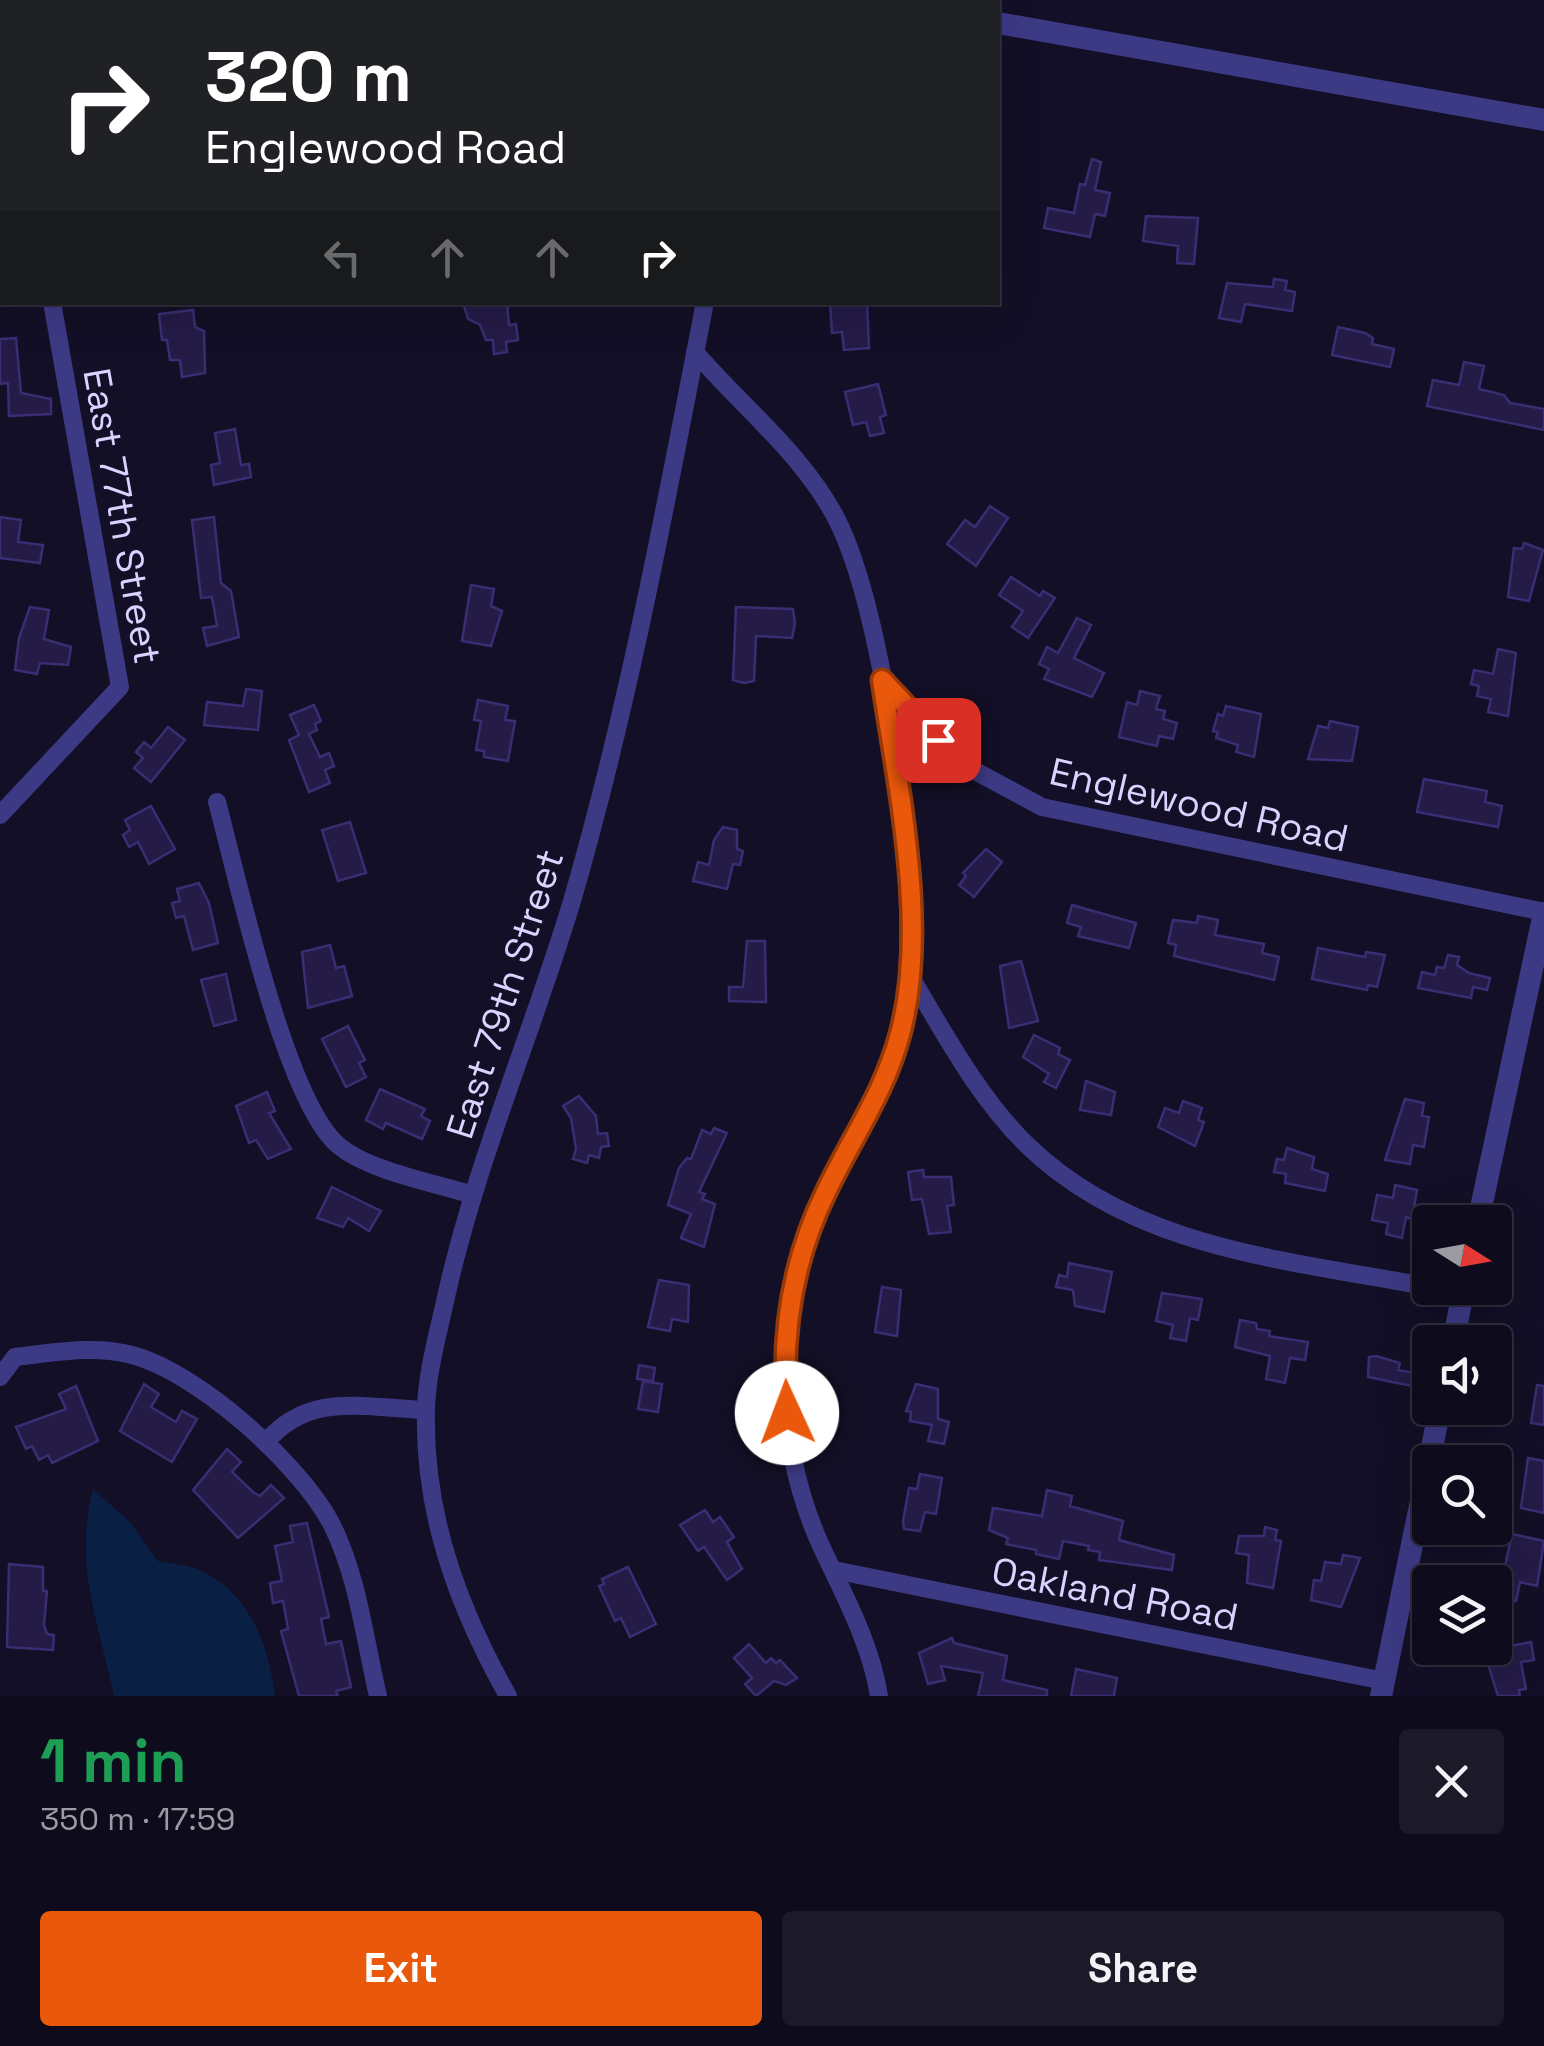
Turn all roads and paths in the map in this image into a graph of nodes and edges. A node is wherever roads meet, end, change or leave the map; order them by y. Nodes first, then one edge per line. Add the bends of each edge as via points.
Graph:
1 (1000, 23) edge
2 (1544, 120) edge
3 (53, 305) edge
4 (704, 305) edge
5 (694, 352) junction
6 (882, 680) junction
7 (217, 802) dead end
8 (0, 815) edge
9 (1544, 912) edge
10 (910, 976) junction
11 (473, 1195) junction
12 (1482, 1205) edge
13 (1412, 1283) edge
14 (7, 1358) edge
15 (0, 1377) edge
16 (426, 1410) junction
17 (1436, 1425) edge
18 (266, 1442) junction
19 (834, 1570) junction
20 (1382, 1688) edge
21 (378, 1696) edge
22 (508, 1696) edge
23 (878, 1696) edge

1 - 2 street
3 - 8 street, East 77th Street via 120,687
4 - 5 street, East 79th Street
5 - 6 street via 796,460 831,510 857,575
5 - 11 street, East 79th Street via 603,788
6 - 9 street, Englewood Road via 964,765 1042,807
6 - 10 street via 908,888
7 - 11 street via 276,1019 321,1127 354,1155
9 - 12 street
10 - 13 street via 1002,1116 1058,1173 1097,1200 1209,1244
10 - 19 street via 895,1054 821,1201 789,1308 785,1378 791,1442 808,1511
11 - 16 street, East 79th Street
14 - 15 street
14 - 18 street via 98,1350 157,1362
16 - 18 street via 313,1408 290,1418
16 - 22 street, East 79th Street via 445,1556 470,1625
17 - 20 street
18 - 21 street via 300,1475 334,1529
19 - 20 street, Oakland Road
19 - 23 street

